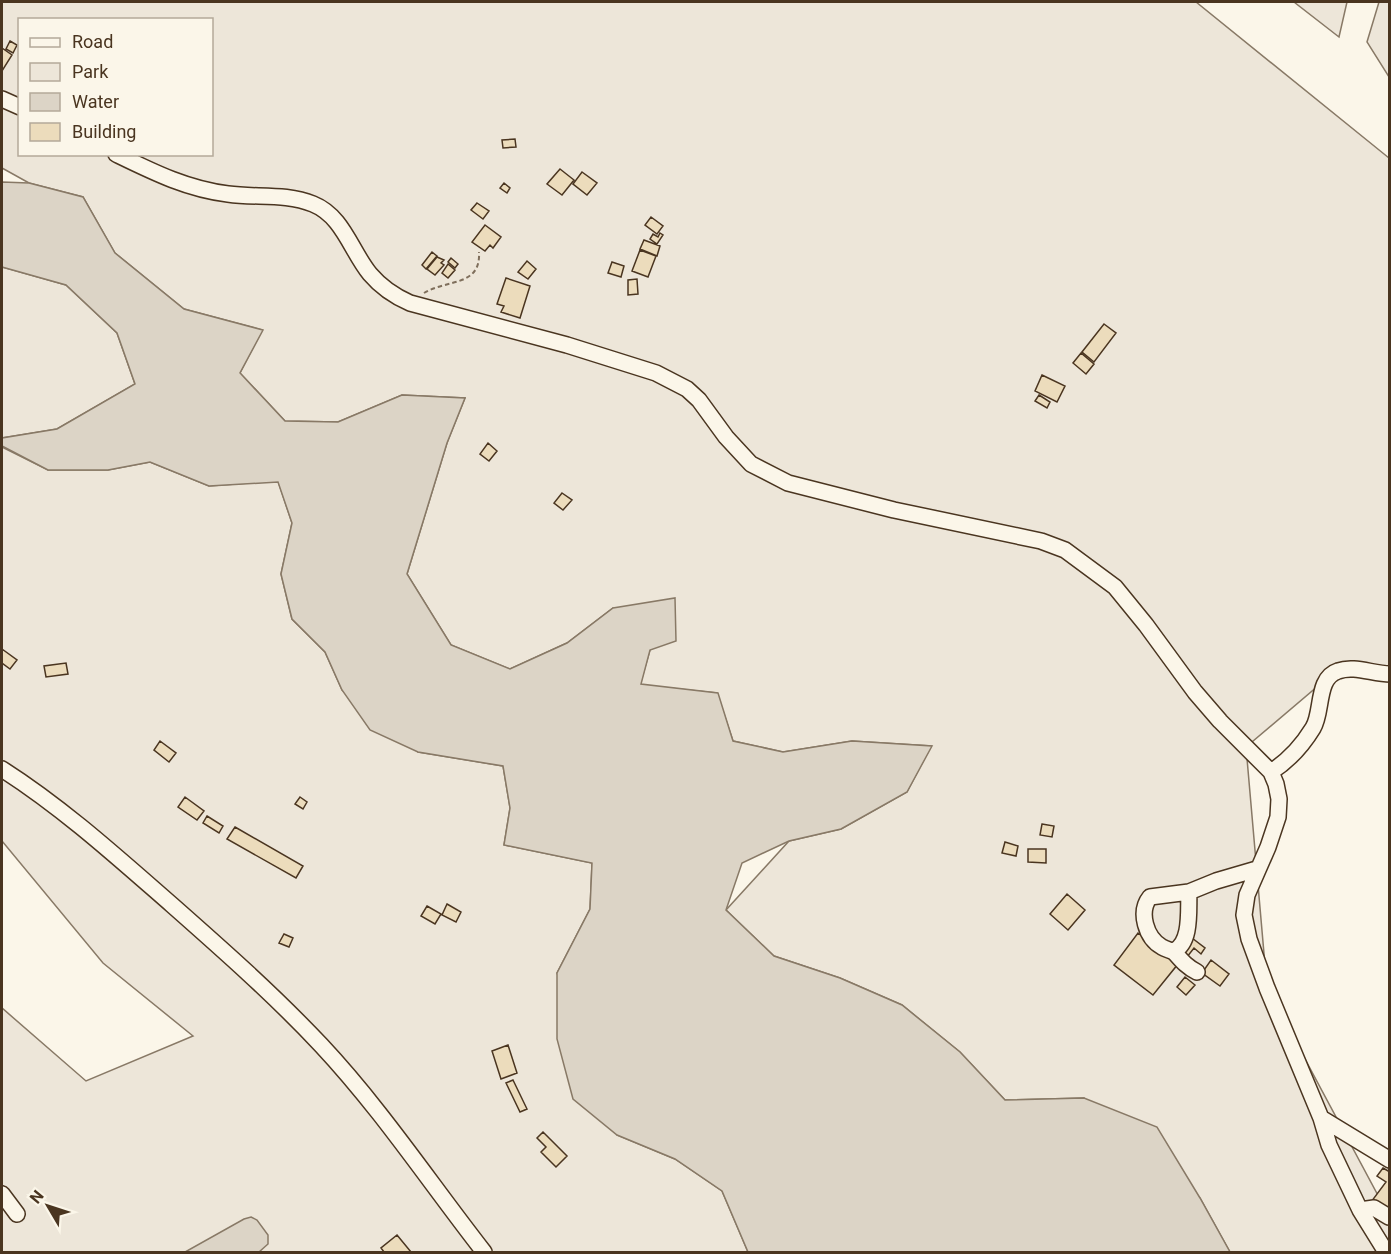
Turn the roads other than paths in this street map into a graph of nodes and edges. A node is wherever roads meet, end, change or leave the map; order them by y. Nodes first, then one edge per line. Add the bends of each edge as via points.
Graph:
1 (2, 99) edge
2 (18, 107) edge
3 (120, 156) edge
4 (1389, 674) edge
5 (2, 769) edge
6 (1271, 772) junction
7 (1257, 869) junction
8 (1189, 892) junction
9 (1173, 951) junction
10 (1197, 972) dead end
11 (1321, 1118) junction
12 (1389, 1160) edge
13 (2, 1194) edge
14 (1360, 1210) junction
15 (17, 1214) dead end
16 (1389, 1216) edge
17 (484, 1252) edge
18 (1386, 1252) edge

1 - 2 street
3 - 6 street via 196,188 293,198 314,204 337,222 369,272 393,295 656,373 699,400 751,464 788,483 894,510 1041,540 1065,550 1115,587 1195,692
4 - 6 street via 1342,670 1331,675 1313,728 1293,754
5 - 17 street via 55,806 134,872 258,982 322,1046
6 - 7 street via 1279,799 1278,817
7 - 8 street
7 - 11 street via 1244,915 1249,939
8 - 9 street via 1185,937 1181,947
8 - 9 street via 1150,897 1144,904 1153,939
9 - 10 street
11 - 12 street
11 - 14 street via 1329,1145
13 - 15 street
14 - 16 street via 1374,1208
14 - 18 street

